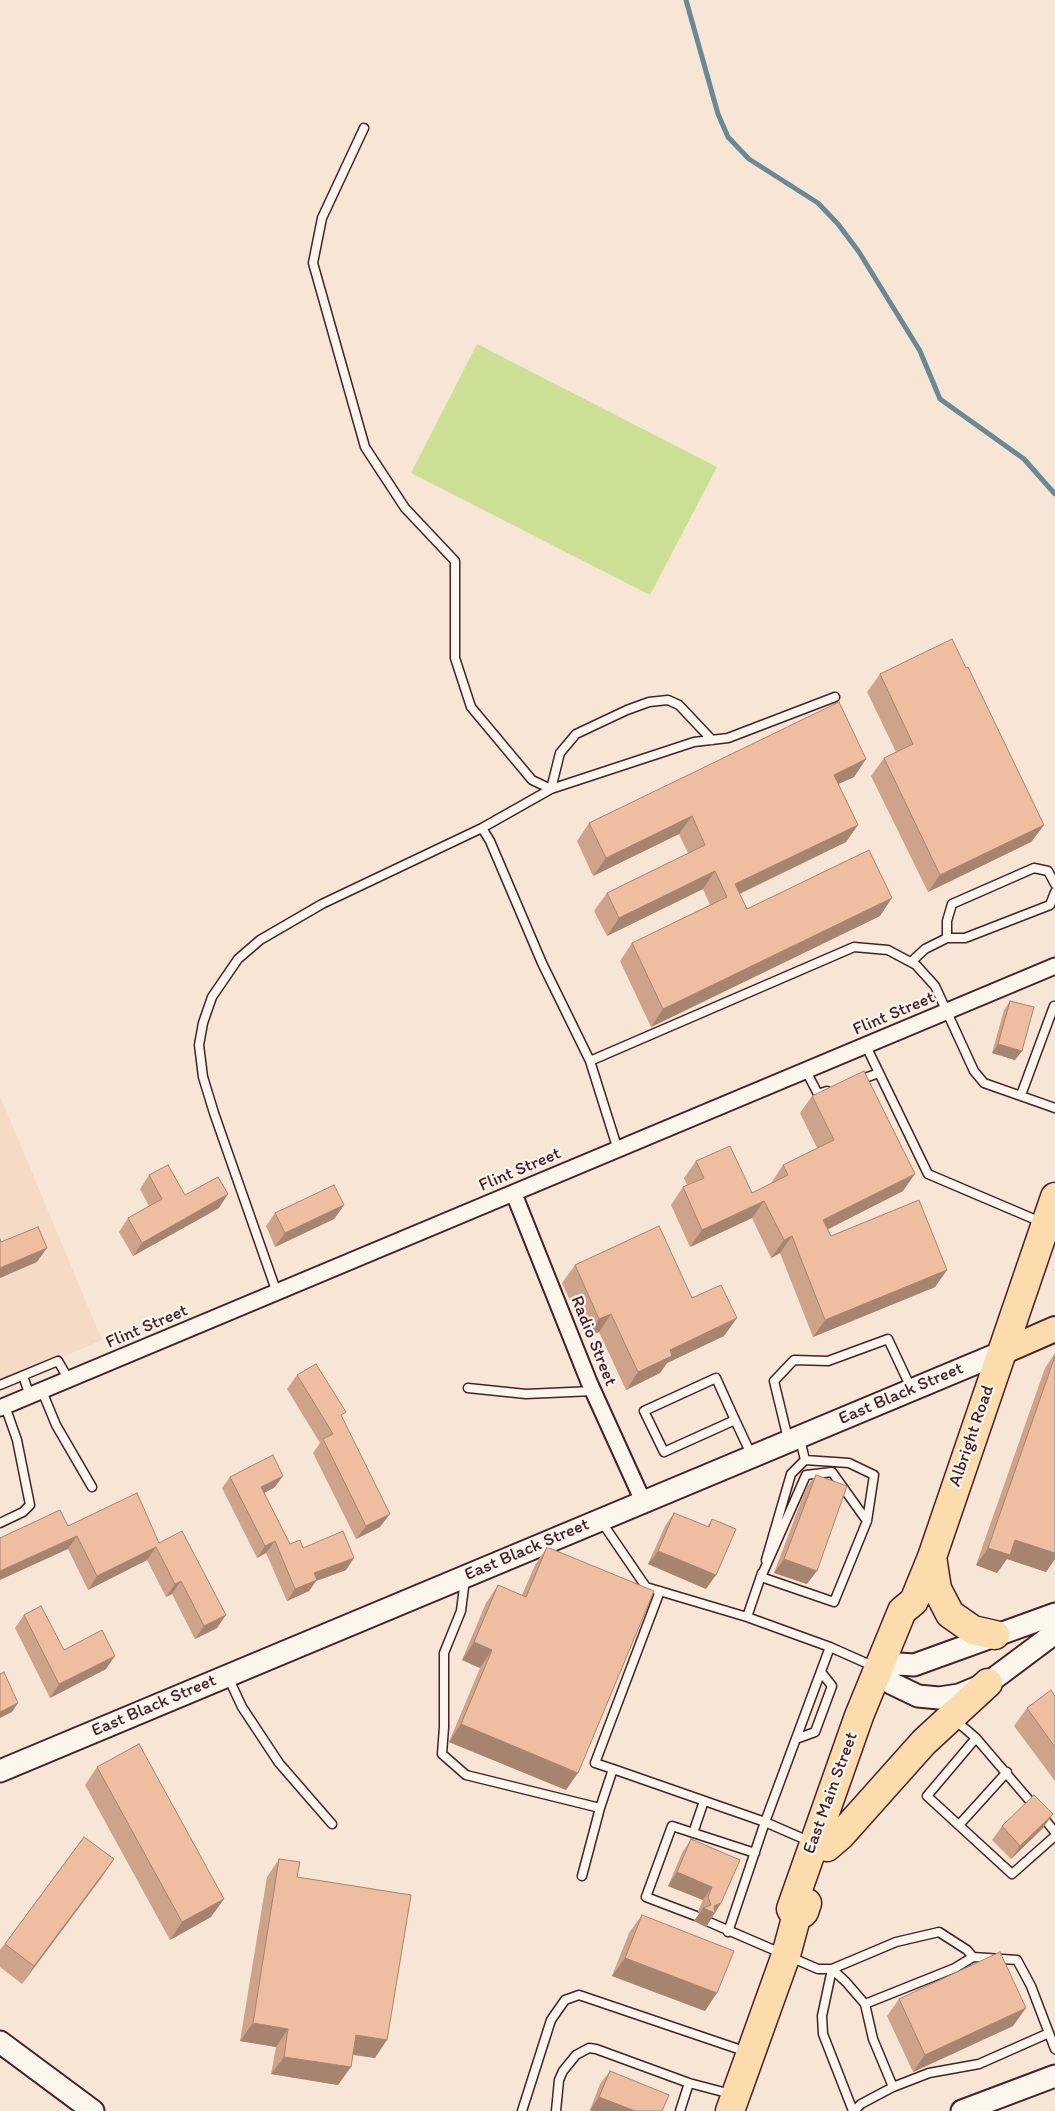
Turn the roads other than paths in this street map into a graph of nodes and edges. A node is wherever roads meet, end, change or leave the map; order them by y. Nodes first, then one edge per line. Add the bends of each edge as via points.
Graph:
1 (364, 128) dead end
2 (835, 697) dead end
3 (712, 740) junction
4 (551, 789) junction
5 (482, 828) junction
6 (1055, 884) edge
7 (1055, 892) edge
8 (947, 938) junction
9 (911, 962) junction
10 (1055, 966) edge
11 (1054, 1006) dead end
12 (948, 1011) junction
13 (866, 1046) junction
14 (590, 1061) junction
15 (806, 1071) junction
16 (879, 1073) junction
17 (853, 1082) edge
18 (835, 1088) edge
19 (1020, 1095) junction
20 (1055, 1108) edge
21 (618, 1150) junction
22 (514, 1194) junction
23 (1055, 1197) edge
24 (1046, 1224) junction
25 (278, 1292) junction
26 (1055, 1330) edge
27 (1000, 1353) junction
28 (23, 1376) junction
29 (69, 1380) junction
30 (0, 1385) edge
31 (468, 1388) dead end
32 (593, 1390) junction
33 (912, 1390) junction
34 (36, 1393) junction
35 (3, 1407) edge
36 (735, 1420) junction
37 (794, 1439) junction
38 (752, 1456) junction
39 (805, 1460) junction
40 (92, 1487) dead end
41 (643, 1501) junction
42 (600, 1519) junction
43 (867, 1520) junction
44 (0, 1523) edge
45 (932, 1557) junction
46 (465, 1576) junction
47 (761, 1577) junction
48 (660, 1591) junction
49 (1055, 1614) edge
50 (748, 1617) junction
51 (1055, 1633) edge
52 (996, 1635) junction
53 (830, 1646) junction
54 (820, 1672) junction
55 (890, 1672) junction
56 (227, 1676) junction
57 (988, 1683) junction
58 (951, 1716) junction
59 (976, 1738) junction
60 (796, 1739) junction
61 (613, 1769) junction
62 (0, 1770) edge
63 (1006, 1772) junction
64 (704, 1800) junction
65 (600, 1808) junction
66 (765, 1822) junction
67 (332, 1824) dead end
68 (959, 1825) junction
69 (1055, 1832) edge
70 (692, 1833) junction
71 (1055, 1836) edge
72 (820, 1845) junction
73 (755, 1853) junction
74 (582, 1876) dead end
75 (696, 1916) dead end
76 (709, 1922) edge
77 (728, 1932) junction
78 (786, 1954) junction
79 (973, 1957) junction
80 (832, 1969) junction
81 (865, 2004) junction
82 (1049, 2033) junction
83 (0, 2042) edge
84 (1055, 2049) edge
85 (751, 2054) junction
86 (1055, 2076) edge
87 (689, 2083) junction
88 (893, 2087) junction
89 (733, 2103) edge
90 (93, 2111) edge
91 (522, 2111) edge
92 (556, 2111) edge
93 (680, 2111) edge
94 (853, 2111) edge
95 (962, 2111) edge

1 - 4 lane via 322,218 313,263 364,447 405,508 455,561 455,658 471,707 532,780
2 - 3 lane via 728,738
3 - 4 lane via 694,742
3 - 4 lane via 679,705 668,700 649,702 576,734 560,753
4 - 5 lane
5 - 14 lane
5 - 25 lane via 322,904 260,940 238,959 212,997 199,1045 203,1077
6 - 8 lane via 1048,871 1034,868 952,904
7 - 8 lane via 1050,904 965,938
8 - 9 lane via 925,949
9 - 12 lane via 935,986
9 - 14 lane via 888,950 854,947
10 - 12 street, Flint Street
11 - 19 lane
12 - 13 street, Flint Street
12 - 19 lane via 974,1071 984,1083
13 - 15 street, Flint Street
13 - 16 lane
14 - 21 lane
15 - 18 lane via 818,1094
15 - 21 street, Flint Street
16 - 17 lane
16 - 24 lane via 928,1174
19 - 20 lane
21 - 22 street, Flint Street
22 - 25 street, Flint Street
22 - 32 street, Radio Street
23 - 24 highway, Albright Road
24 - 27 highway, Albright Road
25 - 29 street, Flint Street
26 - 27 main road, East Black Street
27 - 33 street, East Black Street
27 - 45 highway, Albright Road
28 - 29 lane via 58,1361
28 - 30 lane
28 - 34 lane
29 - 34 street, Flint Street
31 - 32 lane via 526,1394
32 - 41 street, Radio Street
33 - 37 street, East Black Street
33 - 37 lane via 888,1339 828,1361 794,1360 774,1381
34 - 35 street, Flint Street
34 - 40 lane
35 - 44 lane via 18,1440 30,1505
36 - 36 lane via 716,1378 644,1411 664,1452
36 - 38 lane
37 - 38 street, East Black Street
37 - 39 lane
38 - 41 street, East Black Street
39 - 43 lane via 849,1464 874,1475
39 - 47 lane via 791,1474
41 - 42 street, East Black Street
42 - 46 street, East Black Street
42 - 48 lane via 646,1587
43 - 47 lane via 834,1602
43 - 47 lane via 832,1472 806,1475
45 - 52 highway via 937,1589 950,1614 973,1630
45 - 55 highway, Albright Road via 914,1601 902,1611
46 - 56 street, East Black Street
46 - 65 lane via 461,1610 444,1653 442,1754 466,1775
47 - 50 lane
48 - 50 lane
48 - 61 lane via 595,1763
49 - 52 street
50 - 53 lane
51 - 57 street
52 - 55 street
53 - 54 lane
53 - 55 lane
54 - 60 lane
54 - 60 lane via 832,1686 815,1732
55 - 57 street via 918,1696 939,1698 959,1695
55 - 72 highway, East Main Street via 859,1716 850,1767
56 - 62 street, East Black Street
56 - 67 lane via 242,1707 278,1763
57 - 58 highway
58 - 59 lane
58 - 72 highway via 847,1829
59 - 63 lane
59 - 68 lane via 927,1796
60 - 66 lane
61 - 64 lane
61 - 65 lane
63 - 68 lane
63 - 69 lane
64 - 66 lane
64 - 70 lane
65 - 74 lane
66 - 72 lane
66 - 73 lane
68 - 71 lane via 1012,1874
70 - 73 lane
70 - 75 lane via 672,1826 646,1896
72 - 78 highway, East Main Street via 804,1912 796,1918
73 - 77 lane
76 - 77 lane
77 - 78 lane
78 - 80 lane via 818,1969
78 - 85 highway, East Main Street
79 - 80 lane via 939,1932 896,1942
79 - 81 lane via 955,1968
79 - 82 lane via 1018,1960
80 - 81 lane
80 - 94 lane via 822,2016 823,2034
81 - 88 lane via 873,2039
82 - 84 lane
82 - 88 lane via 979,2064 929,2073
83 - 90 street
85 - 89 highway, East Main Street
85 - 91 lane via 578,1995 565,2000 551,2020
86 - 95 street
87 - 89 lane
87 - 92 lane via 589,2048 576,2055 563,2071
87 - 93 lane
88 - 94 lane

